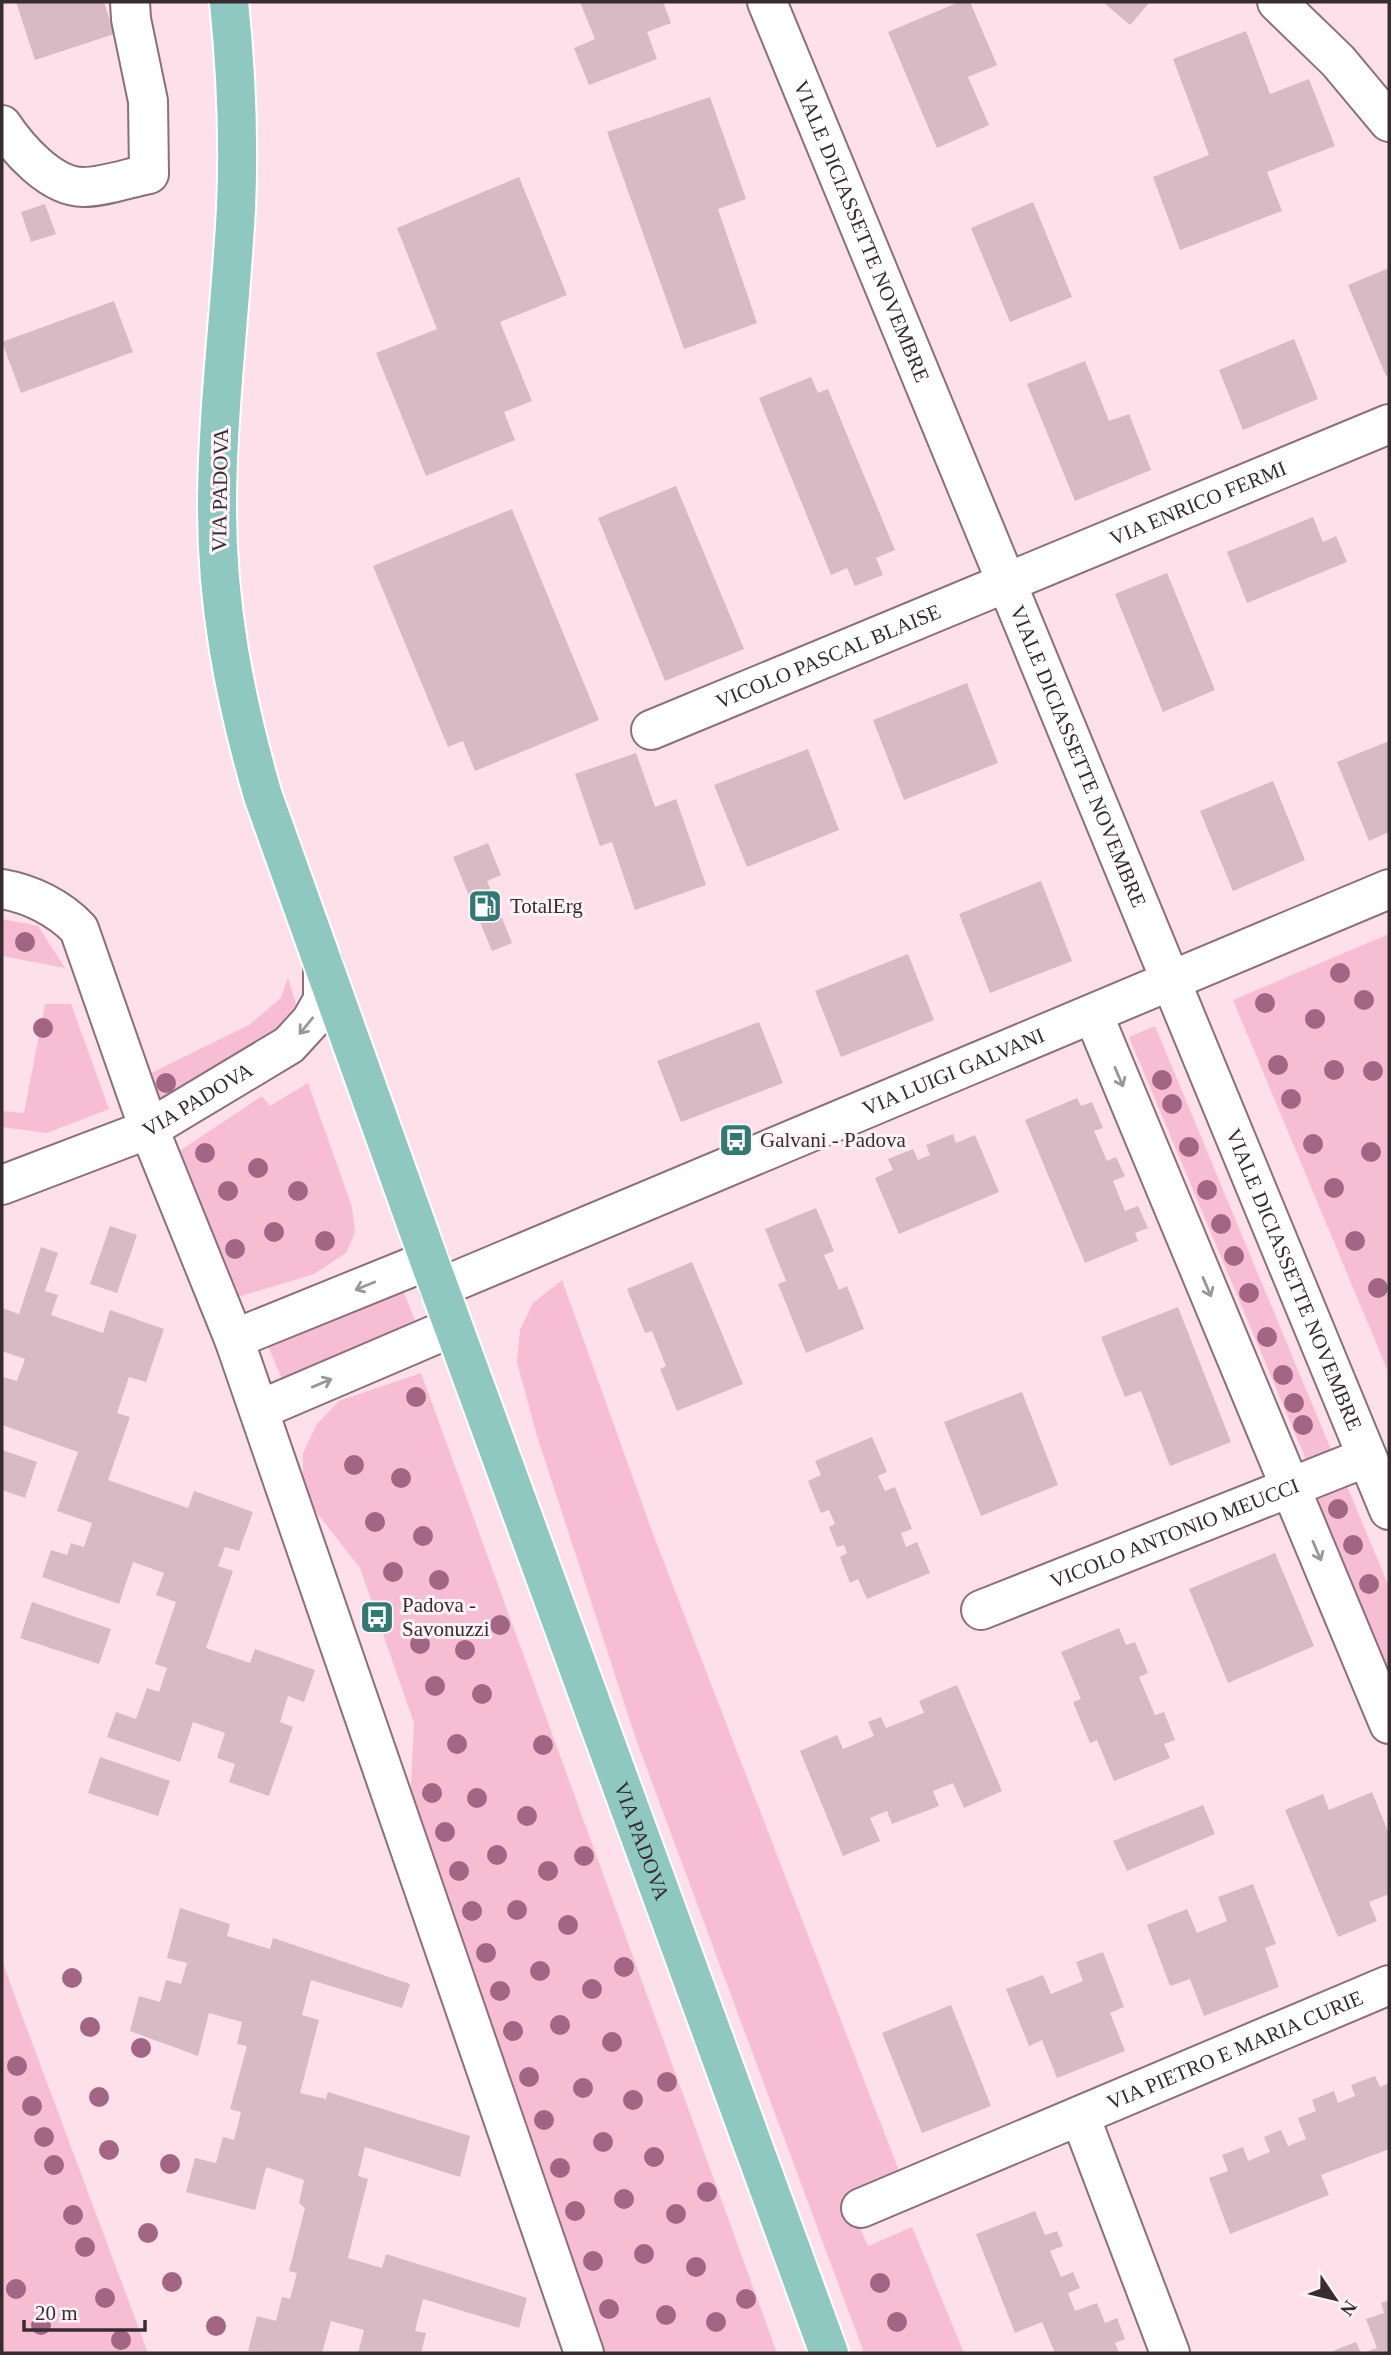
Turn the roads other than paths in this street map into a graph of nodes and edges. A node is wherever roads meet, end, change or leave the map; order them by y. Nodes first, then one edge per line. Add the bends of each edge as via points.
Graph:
1 (130, 2) edge
2 (229, 2) edge
3 (767, 2) edge
4 (1277, 2) edge
5 (1389, 122) edge
6 (2, 125) edge
7 (1389, 424) edge
8 (1005, 581) junction
9 (651, 730) dead end
10 (2, 889) edge
11 (1389, 889) edge
12 (323, 963) junction
13 (1170, 982) junction
14 (1093, 1014) junction
15 (149, 1129) junction
16 (2, 1185) edge
17 (434, 1274) junction
18 (453, 1327) junction
19 (234, 1339) junction
20 (259, 1410) junction
21 (1367, 1457) junction
22 (1291, 1488) junction
23 (1389, 1510) edge
24 (982, 1610) dead end
25 (1389, 1724) edge
26 (1389, 1985) edge
27 (1080, 2116) junction
28 (861, 2208) dead end
29 (584, 2353) edge
30 (829, 2353) edge
31 (1170, 2353) edge

1 - 6 street via 148,101 149,174 72,186 41,168
2 - 12 main road, VIA PADOVA via 237,142 217,499 220,579 243,725
3 - 8 street, VIALE DICIASSETTE NOVEMBRE
4 - 5 street via 1338,61
7 - 8 street, VIA ENRICO FERMI
8 - 9 street, VICOLO PASCAL BLAISE
8 - 13 street, VIALE DICIASSETTE NOVEMBRE
10 - 15 street via 46,904 79,929
11 - 13 street, VIA LUIGI GALVANI
12 -> 15 street, VIA PADOVA via 323,1000 289,1045
12 - 17 main road, VIA PADOVA
13 - 14 street, VIA LUIGI GALVANI
13 - 21 street, VIALE DICIASSETTE NOVEMBRE
14 - 17 street, VIA LUIGI GALVANI
14 -> 22 street
15 - 16 street
15 - 19 street, VIA PADOVA
17 - 18 main road, VIA PADOVA
17 -> 19 street
20 -> 18 street
18 - 30 main road, VIA PADOVA
19 - 20 street, VIA PADOVA
20 - 29 street, VIA PADOVA
21 - 22 street, VICOLO ANTONIO MEUCCI
21 - 23 street, VIALE DICIASSETTE NOVEMBRE
22 - 24 street, VICOLO ANTONIO MEUCCI
22 -> 25 street
26 - 27 street, VIA PIETRO E MARIA CURIE
27 - 28 street, VIA PIETRO E MARIA CURIE
27 - 31 street, VIA PIETRO E MARIA CURIE

